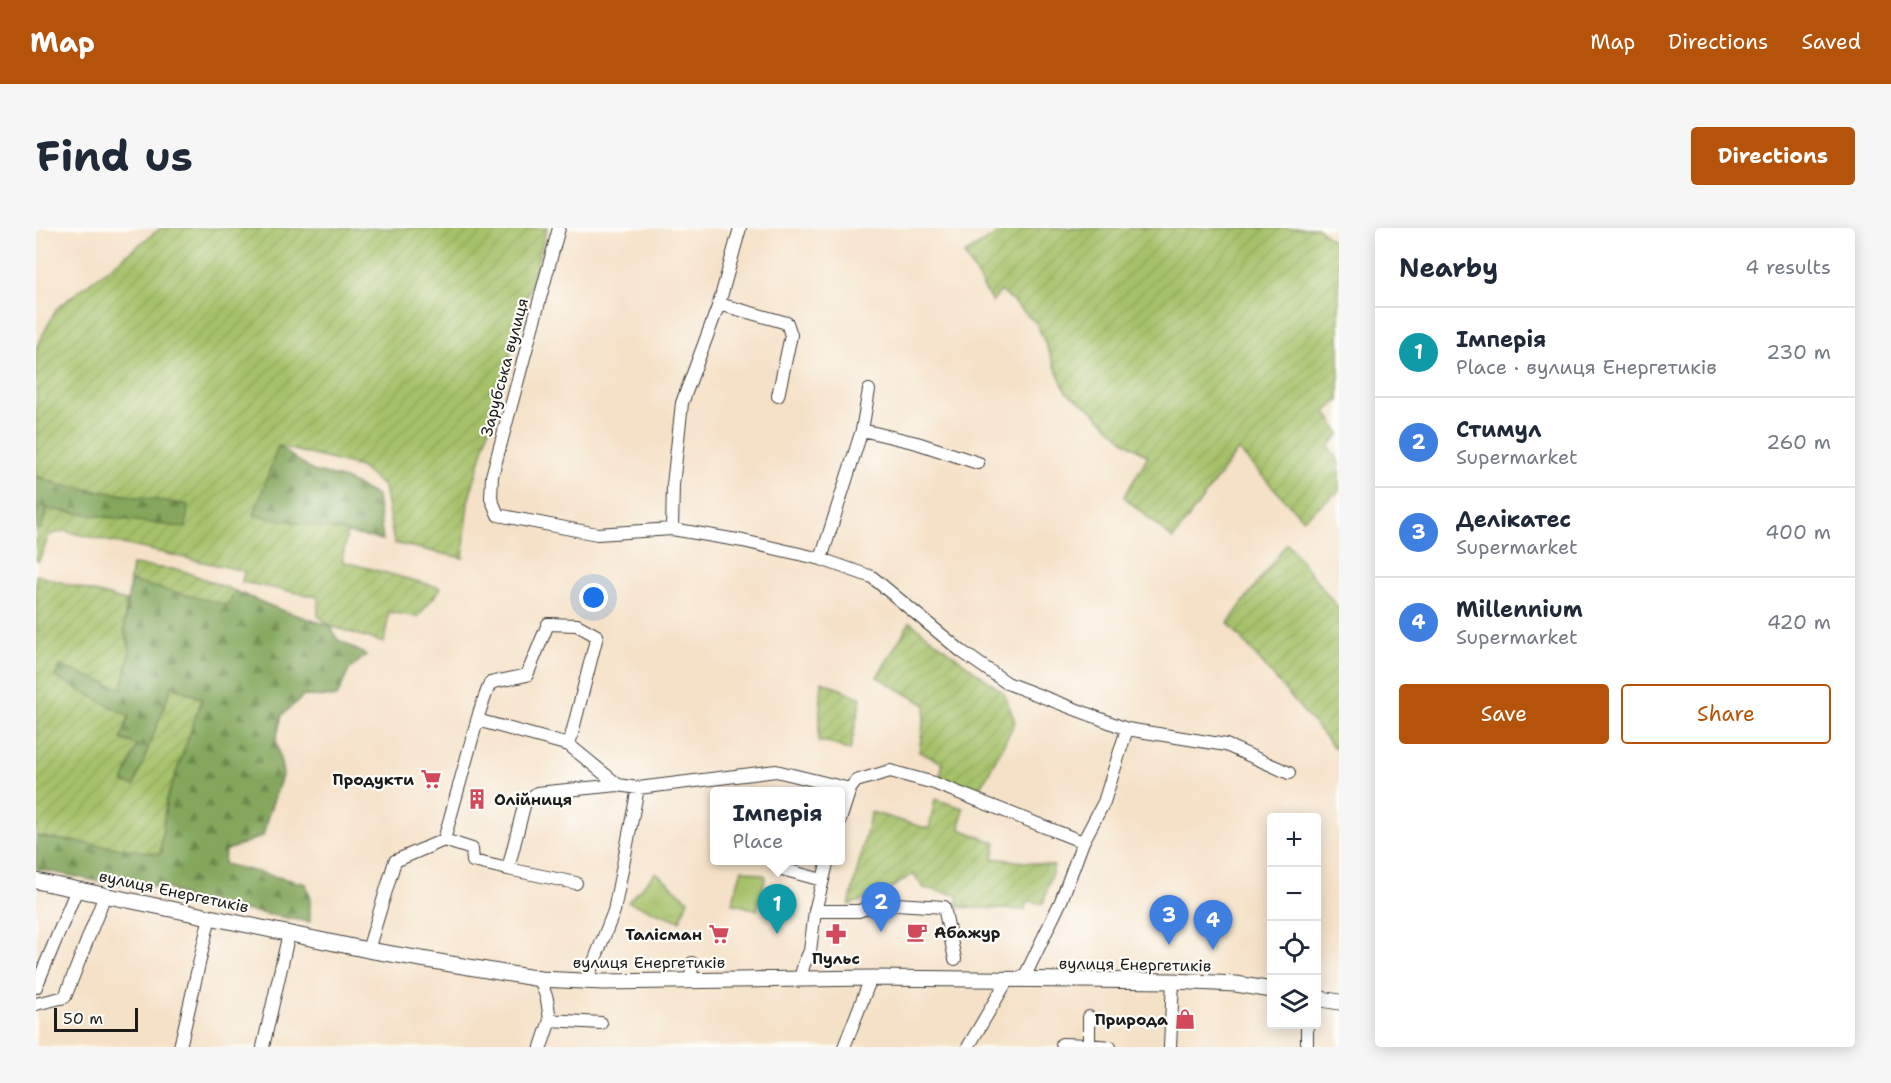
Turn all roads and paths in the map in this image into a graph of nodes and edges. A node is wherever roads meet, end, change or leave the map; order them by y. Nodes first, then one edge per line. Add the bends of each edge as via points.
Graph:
1 (560, 228) edge
2 (740, 228) edge
3 (719, 304) junction
4 (869, 390) dead end
5 (778, 396) dead end
6 (862, 430) junction
7 (978, 463) dead end
8 (672, 529) junction
9 (821, 559) junction
10 (477, 720) junction
11 (1127, 729) junction
12 (569, 746) junction
13 (1289, 773) dead end
14 (618, 785) junction
15 (842, 787) edge
16 (638, 788) junction
17 (845, 788) edge
18 (850, 789) junction
19 (845, 804) edge
20 (444, 840) junction
21 (1083, 842) junction
22 (776, 865) edge
23 (827, 865) edge
24 (508, 869) junction
25 (36, 880) edge
26 (822, 880) junction
27 (576, 883) dead end
28 (77, 889) junction
29 (105, 895) junction
30 (815, 911) junction
31 (210, 916) junction
32 (289, 933) junction
33 (368, 950) junction
34 (955, 959) dead end
35 (692, 963) dead end
36 (871, 978) junction
37 (540, 979) junction
38 (691, 980) junction
39 (801, 980) junction
40 (1015, 980) junction
41 (1173, 981) junction
42 (586, 982) junction
43 (36, 987) edge
44 (1267, 989) edge
45 (1321, 999) edge
46 (1339, 1002) edge
47 (36, 1004) edge
48 (1089, 1017) dead end
49 (550, 1020) junction
50 (601, 1023) dead end
51 (1307, 1029) edge
52 (1062, 1044) dead end
53 (1089, 1045) junction
54 (180, 1047) edge
55 (263, 1047) edge
56 (541, 1047) edge
57 (844, 1047) edge
58 (968, 1047) edge
59 (1110, 1047) edge
60 (1170, 1047) edge
61 (1307, 1047) edge

1 - 8 street, Зарубська вулиця via 492,476 491,498 498,515 597,534
2 - 3 street
3 - 5 street via 787,323 791,335
3 - 8 street via 682,403
4 - 6 street
6 - 7 street
6 - 9 street
8 - 9 street
9 - 11 street via 872,577 961,651 1007,683
10 - 12 street
10 - 12 street via 490,683 526,675 548,624 577,625 597,636
10 - 20 street
11 - 13 street via 1226,745
11 - 21 street via 1104,802
12 - 14 street
14 - 16 street
14 - 24 street via 537,793 525,802
15 - 16 street via 776,771
16 - 42 street via 614,911
17 - 18 street
18 - 19 street
18 - 21 street via 856,781 890,771 934,783
20 - 24 street via 472,849 473,861
20 - 33 street via 395,861
21 - 40 street via 1061,901
22 - 26 street
23 - 26 street
24 - 27 street
25 - 28 main road, вулиця Енергетиків
26 - 30 street
28 - 29 main road, вулиця Енергетиків
28 - 43 street
29 - 31 main road, вулиця Енергетиків
29 - 47 street via 65,997
30 - 34 street via 859,911 880,903 944,907
30 - 39 street via 810,951
31 - 32 main road, вулиця Енергетиків
31 - 54 street
32 - 33 main road, вулиця Енергетиків
32 - 55 street
33 - 37 main road, вулиця Енергетиків
35 - 38 street
36 - 39 main road, вулиця Енергетиків
36 - 40 main road, вулиця Енергетиків
36 - 57 street
37 - 42 main road, вулиця Енергетиків
37 - 49 street
38 - 39 main road, вулиця Енергетиків
38 - 42 main road, вулиця Енергетиків
40 - 41 main road, вулиця Енергетиків
40 - 58 street
41 - 44 main road, вулиця Енергетиків
41 - 60 street
45 - 46 main road
48 - 53 street
49 - 50 street
49 - 56 street
51 - 61 street
52 - 53 street
53 - 59 street

